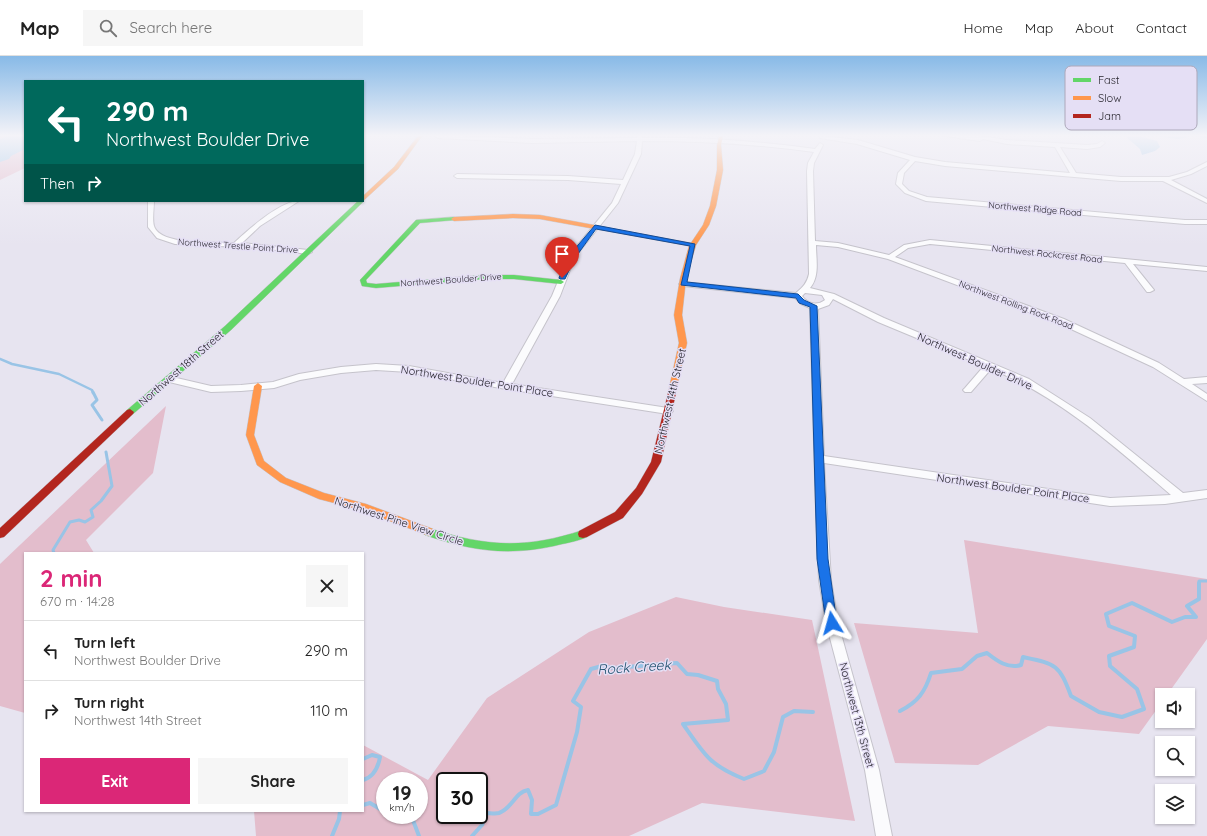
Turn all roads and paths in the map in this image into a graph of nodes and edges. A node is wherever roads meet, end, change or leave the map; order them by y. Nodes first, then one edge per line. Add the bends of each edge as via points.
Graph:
1 (391, 172) edge
2 (629, 172) edge
3 (720, 172) edge
4 (810, 172) edge
5 (902, 172) edge
6 (1030, 172) edge
7 (1072, 172) edge
8 (1190, 172) edge
9 (457, 176) dead end
10 (1074, 176) junction
11 (1164, 179) junction
12 (625, 182) junction
13 (364, 198) edge
14 (1207, 201) edge
15 (151, 202) edge
16 (294, 202) edge
17 (360, 202) edge
18 (1207, 222) edge
19 (595, 227) junction
20 (813, 243) junction
21 (236, 245) junction
22 (693, 245) junction
23 (308, 252) junction
24 (890, 257) junction
25 (1128, 262) junction
26 (1207, 269) edge
27 (813, 274) junction
28 (561, 282) junction
29 (683, 284) junction
30 (805, 290) junction
31 (1150, 290) dead end
32 (823, 293) junction
33 (798, 296) junction
34 (826, 304) junction
35 (814, 306) junction
36 (858, 309) junction
37 (990, 365) junction
38 (168, 379) junction
39 (1207, 380) edge
40 (1184, 382) junction
41 (258, 386) junction
42 (506, 386) junction
43 (968, 390) dead end
44 (1207, 398) edge
45 (668, 411) junction
46 (819, 459) junction
47 (1207, 494) edge
48 (1180, 497) junction
49 (620, 515) joint
50 (0, 534) edge
51 (884, 836) edge

1 - 13 street, Northwest 18th Street
2 - 12 street
3 - 22 street, Northwest 14th Street via 714,206
4 - 20 street
5 - 18 street, Northwest Ridge Road via 899,184 907,192 926,198
6 - 10 street
7 - 10 street
8 - 11 street
9 - 12 street
10 - 11 street
11 - 14 street
12 - 19 street via 615,203
15 - 21 street, Northwest Trestle Point Drive via 151,227 159,237 177,243
16 - 21 street via 258,225
17 - 23 street, Northwest 18th Street
19 - 22 street
19 - 28 street via 572,257
19 - 28 street, Northwest Boulder Drive via 540,217 513,216 418,221 363,280 364,285 483,277
20 - 24 street, Northwest Rolling Rock Road via 838,245
20 - 27 street
21 - 23 street, Northwest Trestle Point Drive
22 - 29 street, Northwest 14th Street
23 - 38 street, Northwest 18th Street via 228,328
24 - 25 street, Northwest Rockcrest Road via 906,246 930,242
24 - 40 street, Northwest Rolling Rock Road via 1061,321 1109,342
25 - 26 street, Northwest Rockcrest Road
25 - 31 street
27 - 30 street
27 - 32 street
28 - 42 street via 556,296
29 - 33 street
29 - 45 street, Northwest 14th Street via 678,315 683,343
30 - 32 street, Northwest Boulder Drive
30 - 33 street
32 - 34 street via 829,298
32 - 36 street, Northwest Boulder Drive
33 - 35 street via 802,302
34 - 35 street, Northwest Boulder Drive
34 - 36 street, Northwest Boulder Drive
35 - 46 street, Northwest 13th Street
36 - 37 street, Northwest Boulder Drive
37 - 43 street
37 - 48 street, Northwest Boulder Drive via 1025,381 1085,418 1115,440
38 - 41 street, Northwest Boulder Point Place via 211,389
38 - 50 street, Northwest 18th Street
39 - 40 street
40 - 44 street, Northwest Rolling Rock Road
41 - 42 street, Northwest Boulder Point Place via 274,385 299,377 334,371 376,367 409,369
41 - 49 street, Northwest Pine View Circle via 250,435 260,463 283,480 322,496 362,507 451,540 486,548 534,547 564,540 579,536
42 - 45 street, Northwest Boulder Point Place
45 - 49 street, Northwest 14th Street via 656,462 639,491
46 - 48 street, Northwest Boulder Point Place via 1110,502
46 - 51 street, Northwest 13th Street via 823,559 832,623 872,770
47 - 48 street, Northwest Boulder Point Place

